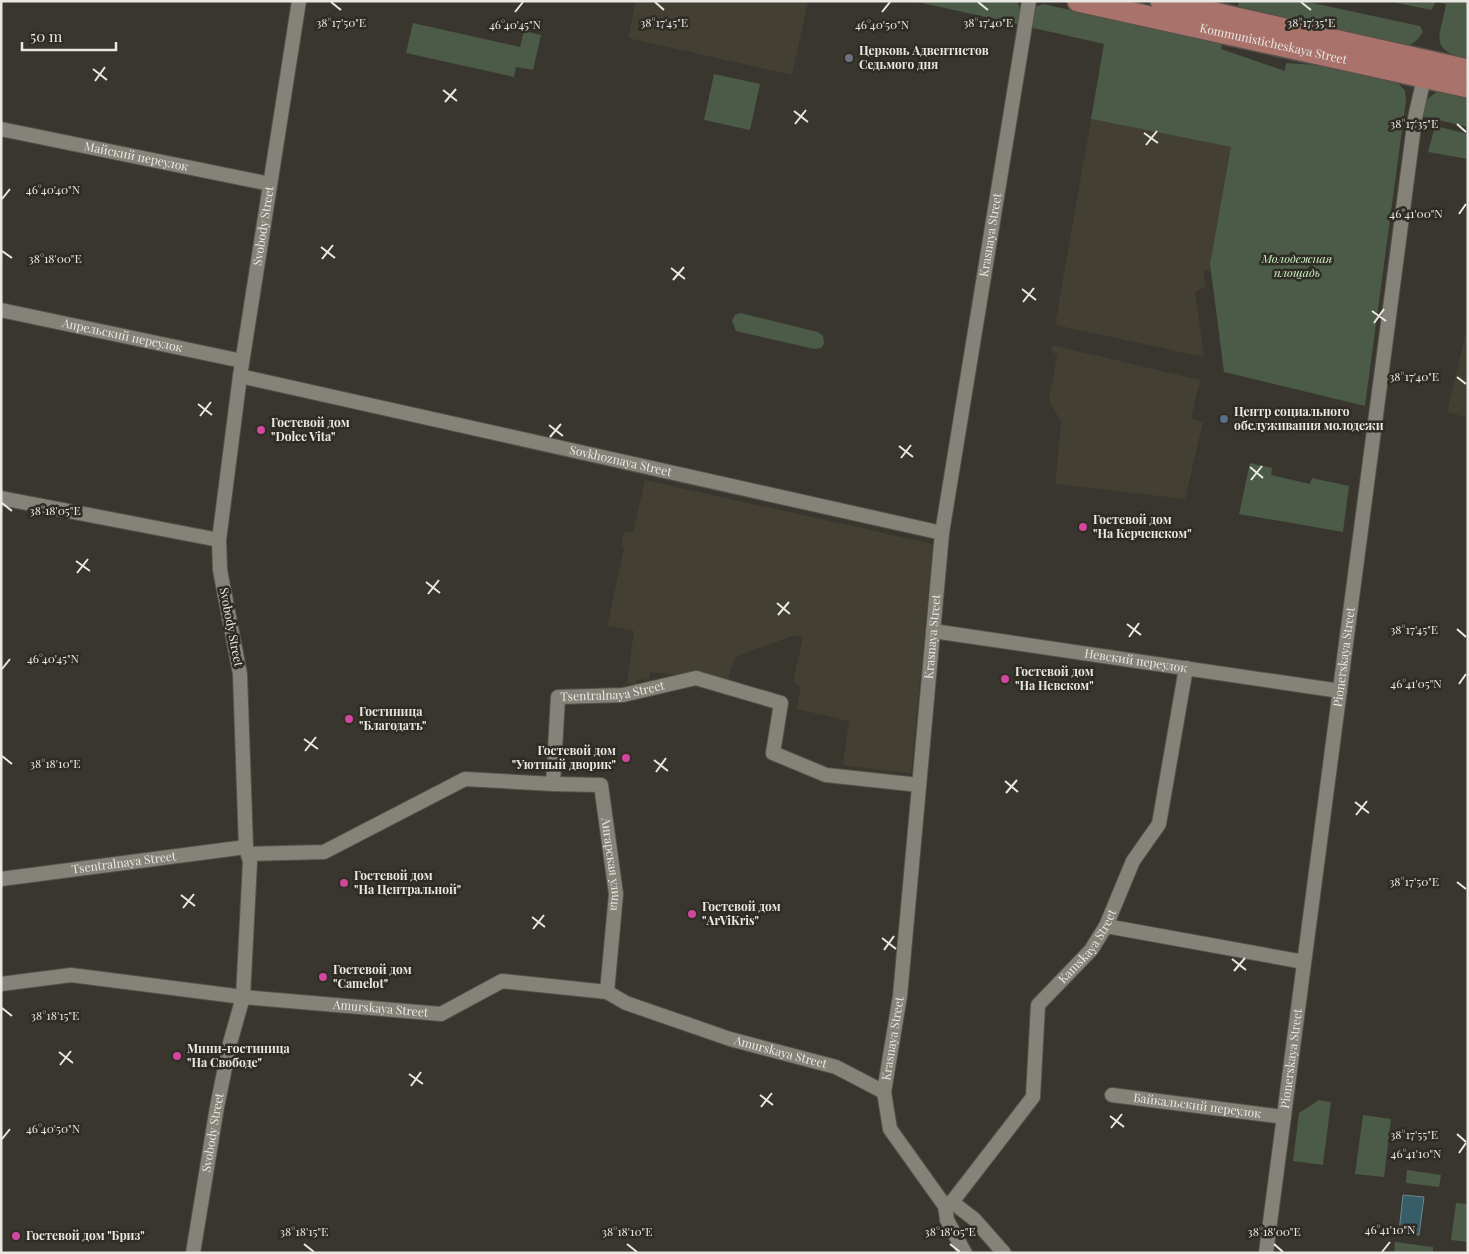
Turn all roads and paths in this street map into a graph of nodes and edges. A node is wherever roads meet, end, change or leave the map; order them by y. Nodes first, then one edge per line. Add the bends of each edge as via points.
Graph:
1 (299, 1) edge
2 (1029, 1) edge
3 (1078, 1) edge
4 (1162, 1) edge
5 (1426, 69) junction
6 (1468, 70) edge
7 (1468, 87) edge
8 (1, 129) edge
9 (270, 184) junction
10 (1, 310) edge
11 (242, 361) junction
12 (240, 376) junction
13 (1, 498) edge
14 (942, 533) junction
15 (219, 540) junction
16 (933, 631) junction
17 (1186, 668) junction
18 (1340, 691) junction
19 (553, 784) junction
20 (919, 785) junction
21 (247, 851) junction
22 (1, 879) edge
23 (1106, 926) junction
24 (1304, 962) junction
25 (1, 984) edge
26 (606, 992) junction
27 (243, 997) junction
28 (884, 1092) junction
29 (1112, 1096) dead end
30 (1284, 1117) junction
31 (948, 1204) junction
32 (193, 1253) edge
33 (964, 1253) edge
34 (1004, 1253) edge
35 (1266, 1253) edge

1 - 9 street, Svobody Street
2 - 14 street, Krasnaya Street
3 - 5 main road, Kommunisticheskaya Street
4 - 5 main road, Kommunisticheskaya Street
5 - 6 main road, Kommunisticheskaya Street
5 - 7 main road, Kommunisticheskaya Street
5 - 18 street, Pionerskaya Street via 1415,118
8 - 9 street, Майский переулок
9 - 11 street, Svobody Street
10 - 11 street, Апрельский переулок
11 - 12 street, Svobody Street
12 - 14 street, Sovkhoznaya Street
12 - 15 street, Svobody Street
13 - 15 street
14 - 16 street, Krasnaya Street
15 - 21 street, Svobody Street via 220,570 240,674
16 - 17 street, Невский переулок
16 - 20 street, Krasnaya Street
17 - 18 street, Невский переулок
17 - 23 street, Kamskaya Street via 1159,824 1133,861
18 - 24 street, Pionerskaya Street
19 - 20 street, Tsentralnaya Street via 558,697 623,695 696,678 781,703 773,753 826,775
19 - 21 street, Tsentralnaya Street via 466,779 324,852
19 - 26 street, Ангарская улица via 601,784 616,894
20 - 28 street, Krasnaya Street via 900,996
21 - 22 street, Tsentralnaya Street
21 - 27 street, Svobody Street via 250,862
23 - 24 street
23 - 31 street, Kamskaya Street via 1091,950 1038,1005 1033,1097
24 - 30 street, Pionerskaya Street
25 - 27 street, Amurskaya Street via 71,975
26 - 27 street, Amurskaya Street via 502,981 440,1014
26 - 28 street, Amurskaya Street via 626,1003 730,1039 836,1067
27 - 32 street, Svobody Street via 219,1098
28 - 31 street, Krasnaya Street via 890,1129
29 - 30 street, Байкальский переулок
30 - 35 street, Pionerskaya Street
31 - 33 street, Krasnaya Street via 947,1220
31 - 34 street via 974,1219

